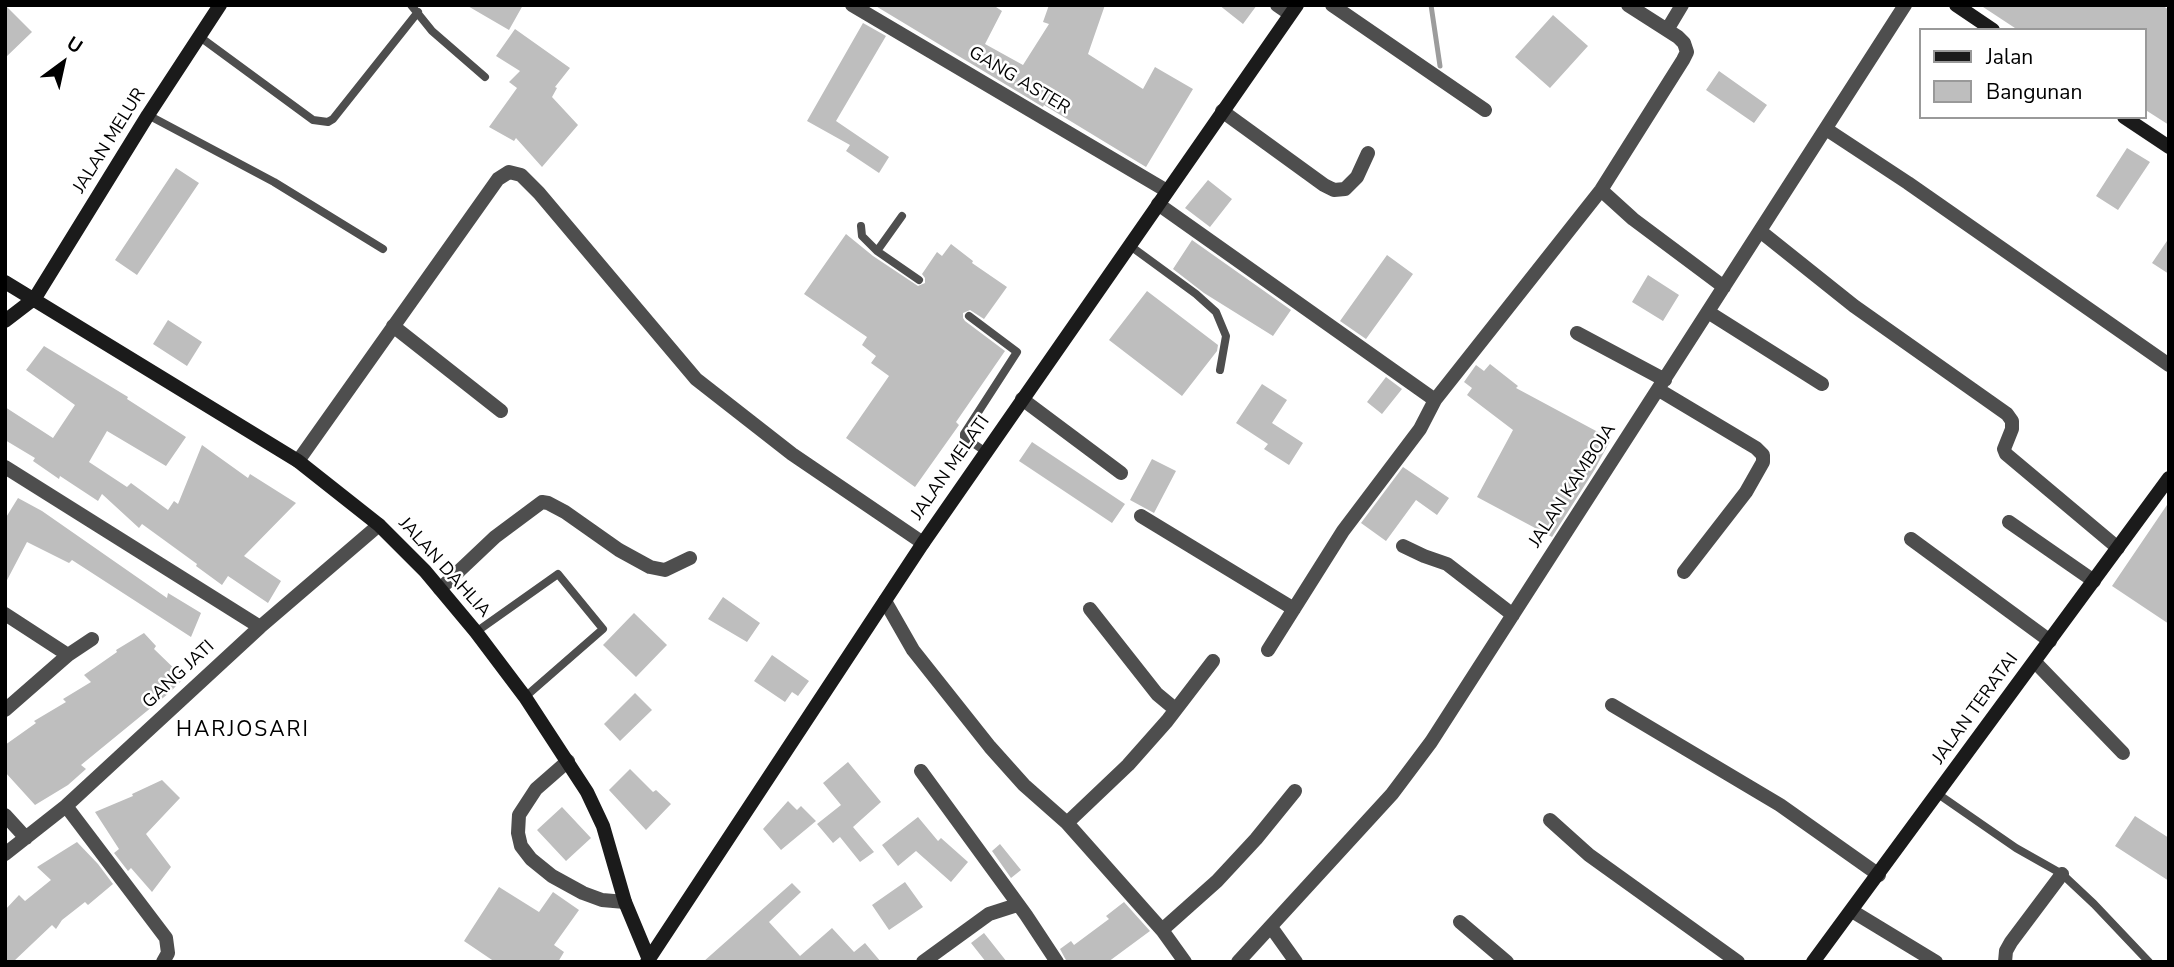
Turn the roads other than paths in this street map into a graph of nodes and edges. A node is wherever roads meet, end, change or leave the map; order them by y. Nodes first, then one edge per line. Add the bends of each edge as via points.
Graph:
1 (220, 5) edge
2 (411, 5) edge
3 (852, 5) edge
4 (1277, 5) edge
5 (1332, 5) edge
6 (1628, 5) edge
7 (1682, 5) edge
8 (1905, 5) edge
9 (1956, 5) edge
10 (1294, 10) edge
11 (1975, 10) edge
12 (418, 12) junction
13 (1991, 28) edge
14 (1667, 30) junction
15 (200, 37) junction
16 (485, 77) dead end
17 (1485, 110) dead end
18 (1222, 111) junction
19 (148, 115) junction
20 (2127, 119) edge
21 (1826, 129) junction
22 (2169, 147) edge
23 (1368, 153) dead end
24 (1601, 190) junction
25 (1167, 191) junction
26 (1158, 204) junction
27 (902, 216) dead end
28 (862, 226) dead end
29 (1760, 231) junction
30 (1129, 245) junction
31 (383, 249) dead end
32 (877, 251) junction
33 (919, 280) dead end
34 (5, 282) edge
35 (1724, 287) junction
36 (35, 298) junction
37 (1708, 312) junction
38 (969, 316) dead end
39 (5, 321) edge
40 (393, 326) junction
41 (1577, 333) dead end
42 (2169, 365) edge
43 (1220, 370) dead end
44 (1822, 384) dead end
45 (1662, 385) junction
46 (1022, 399) junction
47 (1435, 400) junction
48 (501, 411) dead end
49 (986, 452) junction
50 (298, 461) junction
51 (5, 467) edge
52 (1121, 473) dead end
53 (2169, 478) edge
54 (1141, 516) dead end
55 (2009, 522) dead end
56 (379, 525) junction
57 (1911, 539) dead end
58 (923, 543) junction
59 (1403, 545) dead end
60 (2118, 548) junction
61 (691, 558) dead end
62 (1684, 572) dead end
63 (2094, 581) junction
64 (440, 589) junction
65 (885, 601) junction
66 (1090, 609) dead end
67 (1294, 609) junction
68 (5, 614) edge
69 (1513, 615) junction
70 (260, 627) junction
71 (476, 632) junction
72 (92, 639) dead end
73 (2050, 641) junction
74 (1268, 650) dead end
75 (68, 655) junction
76 (1213, 660) dead end
77 (2035, 662) junction
78 (525, 697) junction
79 (1612, 705) dead end
80 (1175, 709) junction
81 (5, 710) edge
82 (2123, 753) dead end
83 (568, 761) junction
84 (921, 771) dead end
85 (1295, 791) dead end
86 (1938, 794) junction
87 (66, 806) junction
88 (5, 815) edge
89 (1550, 820) dead end
90 (1067, 823) junction
91 (26, 838) junction
92 (5, 854) edge
93 (2062, 874) junction
94 (1879, 875) junction
95 (625, 902) junction
96 (1017, 905) junction
97 (1853, 911) junction
98 (1460, 922) dead end
99 (1271, 927) junction
100 (1162, 930) junction
101 (648, 961) edge
102 (163, 962) edge
103 (923, 962) edge
104 (1057, 962) edge
105 (1185, 962) edge
106 (1238, 962) edge
107 (1296, 962) edge
108 (1507, 962) edge
109 (1738, 962) edge
110 (1814, 962) edge
111 (1936, 962) edge
112 (2005, 962) edge
113 (2149, 962) edge

1 - 15 street, JALAN MELUR
2 - 12 lane
3 - 25 street, GANG ASTER
4 - 10 street
5 - 17 street
6 - 14 street
7 - 14 street
8 - 21 street, JALAN KAMBOJA
9 - 11 street
10 - 18 street, JALAN MELATI
11 - 13 street
12 - 15 lane via 328,122 313,120
12 - 16 lane via 432,31
14 - 24 street via 1684,43 1687,52
15 - 19 street, JALAN MELUR
18 - 23 street via 1334,190 1345,189 1357,177
18 - 25 street, JALAN MELATI
19 - 31 lane via 274,182
19 - 36 street, JALAN MELUR
20 - 22 street
21 - 29 street, JALAN KAMBOJA
21 - 42 street
24 - 35 street
24 - 47 street
25 - 26 street, JALAN MELATI
26 - 30 street, JALAN MELATI
26 - 47 street
27 - 32 lane
28 - 32 lane via 862,236
29 - 35 street, JALAN KAMBOJA
29 - 60 street via 1854,306 2007,414 2012,429 2006,454
30 - 43 lane via 1216,312 1226,336
30 - 46 street, JALAN MELATI
32 - 33 lane
34 - 36 street, JALAN DAHLIA
35 - 37 street, JALAN KAMBOJA
36 - 39 street
36 - 50 street, JALAN DAHLIA
37 - 44 street
37 - 45 street, JALAN KAMBOJA
38 - 49 lane via 1017,352 964,434
40 - 48 street
40 - 50 street
40 - 58 street via 498,179 509,172 521,175 696,379 792,454
41 - 45 street
45 - 62 street via 1763,454 1746,492
45 - 69 street, JALAN KAMBOJA
46 - 49 street, JALAN MELATI
46 - 52 street
47 - 67 street via 1420,429 1343,531
49 - 58 street, JALAN MELATI
50 - 56 street, JALAN DAHLIA
51 - 70 street
53 - 60 street, JALAN TERATAI
54 - 67 street
55 - 63 street
56 - 64 street, JALAN DAHLIA
56 - 70 street, GANG JATI
57 - 73 street
58 - 65 street, JALAN MELATI
59 - 69 street via 1447,564
60 - 63 street, JALAN TERATAI
61 - 64 street via 665,570 650,567 542,502 495,537
63 - 73 street, JALAN TERATAI
64 - 71 street, JALAN DAHLIA
65 - 90 street via 913,650 990,747
65 - 101 street, JALAN MELATI
66 - 80 street via 1157,694
67 - 74 street
68 - 75 street
69 - 99 street, JALAN KAMBOJA via 1398,786
70 - 87 street, GANG JATI
71 - 78 street, JALAN DAHLIA
71 - 78 lane via 558,574 603,629
72 - 75 street
73 - 77 street, JALAN TERATAI
75 - 81 street
76 - 80 street
77 - 82 street
77 - 86 street, JALAN TERATAI
78 - 83 street, JALAN DAHLIA
79 - 94 street via 1780,804
80 - 90 street via 1128,765
83 - 95 street, JALAN DAHLIA via 603,826
83 - 95 street via 536,789 519,814 521,846 552,876 583,893
84 - 96 street
85 - 100 street via 1217,881
86 - 93 lane
86 - 94 street, JALAN TERATAI
87 - 91 street, GANG JATI
87 - 102 street via 166,938 168,953
88 - 91 street
89 - 109 street via 1589,855
90 - 100 street
91 - 92 street, GANG JATI
93 - 112 street via 2011,942
93 - 113 lane
94 - 97 street, JALAN TERATAI
95 - 101 street, JALAN DAHLIA
96 - 103 street via 989,914
96 - 104 street
97 - 110 street, JALAN TERATAI
97 - 111 street
98 - 108 street
99 - 106 street, JALAN KAMBOJA
99 - 107 street
100 - 105 street

